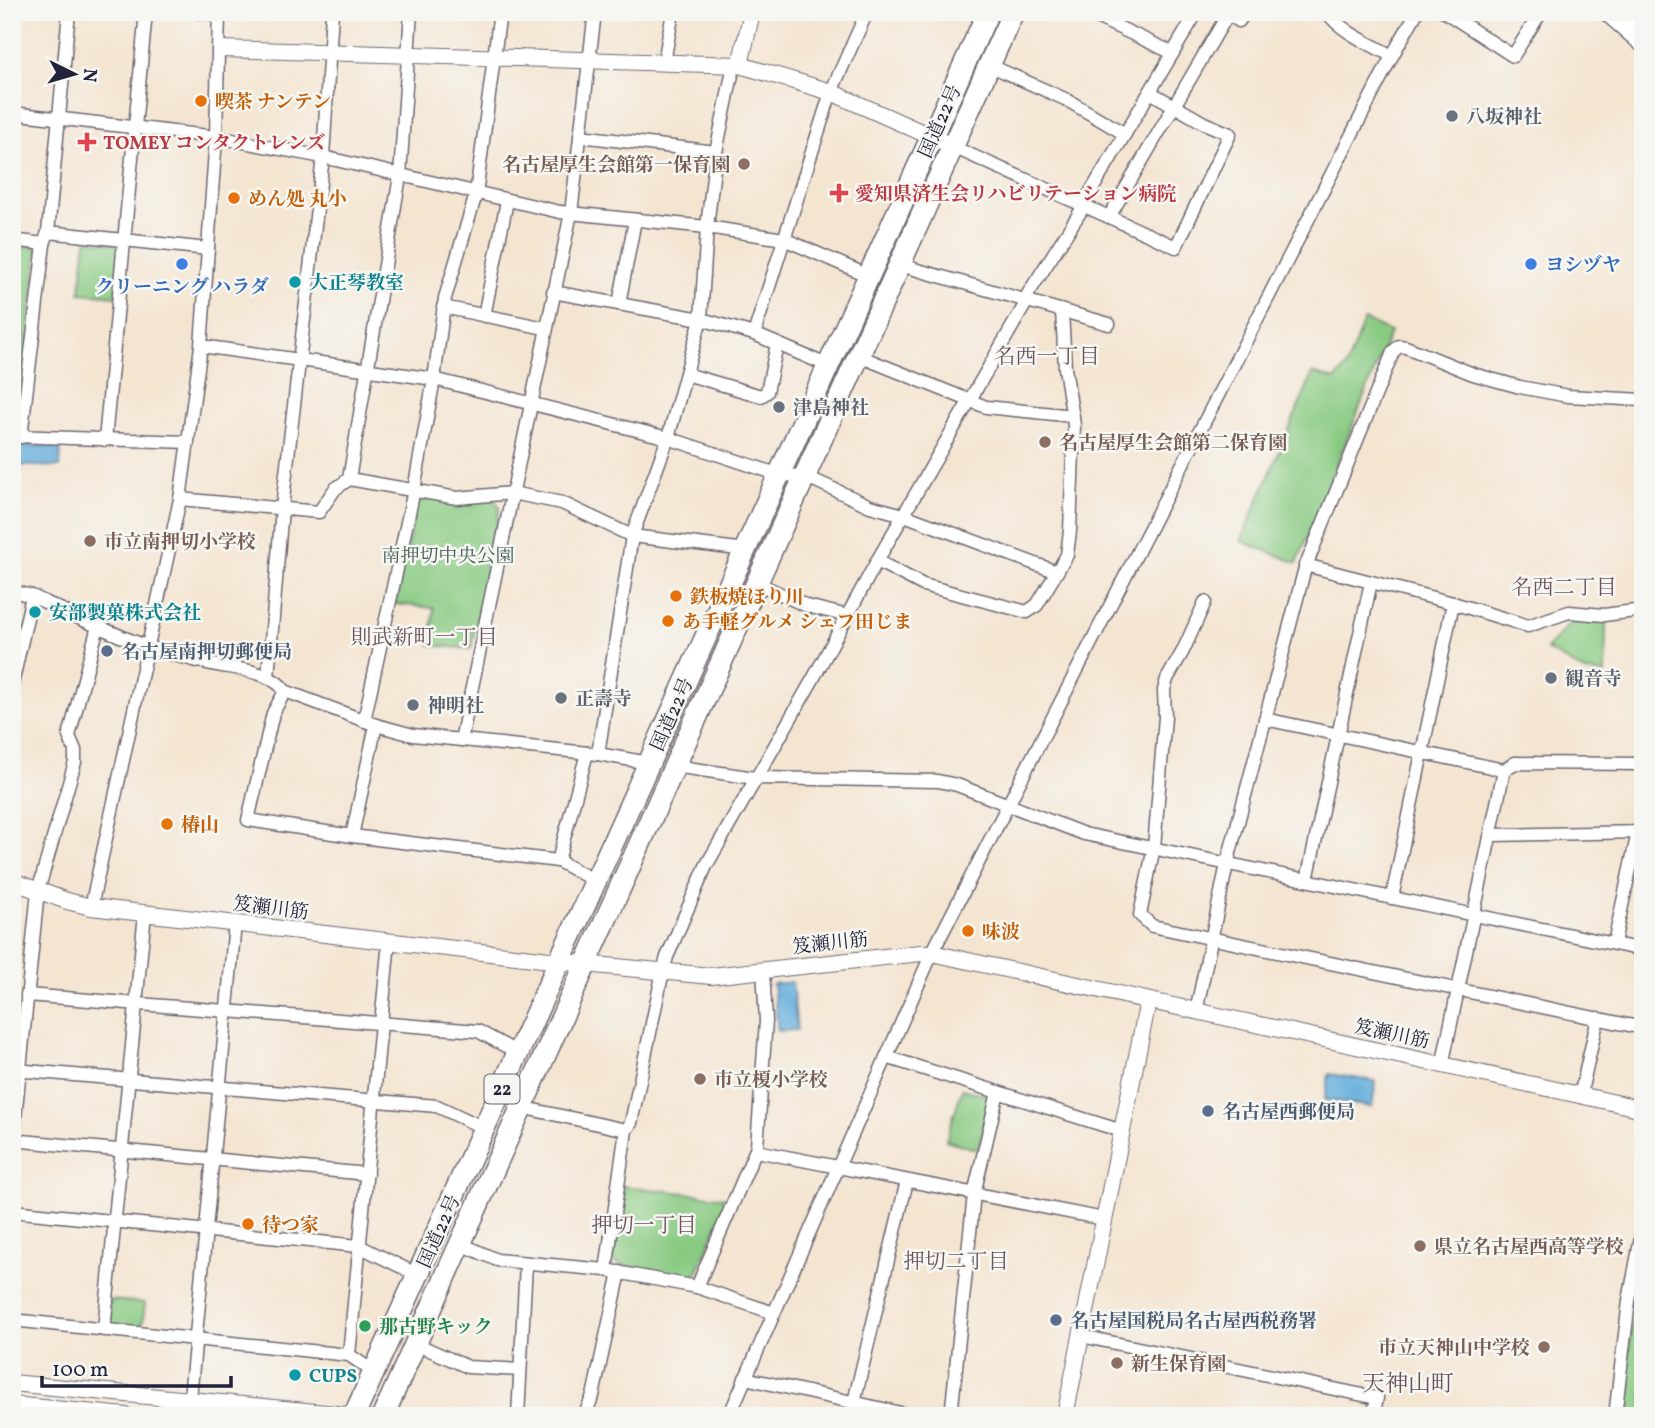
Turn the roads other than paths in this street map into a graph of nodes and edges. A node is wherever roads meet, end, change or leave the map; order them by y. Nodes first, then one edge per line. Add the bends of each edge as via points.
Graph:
1 (69, 12) edge
2 (146, 12) edge
3 (199, 12) edge
4 (332, 12) edge
5 (411, 12) edge
6 (500, 12) edge
7 (595, 12) edge
8 (673, 12) edge
9 (752, 12) edge
10 (867, 12) edge
11 (988, 12) edge
12 (1013, 12) edge
13 (1086, 12) edge
14 (1197, 12) edge
15 (1245, 12) edge
16 (1327, 12) edge
17 (1417, 12) edge
18 (1445, 12) edge
19 (1541, 12) edge
20 (1610, 12) edge
21 (219, 13) edge
22 (1643, 41) edge
23 (219, 48) junction
24 (330, 52) junction
25 (1173, 53) junction
26 (408, 54) junction
27 (1392, 56) junction
28 (495, 57) junction
29 (589, 60) junction
30 (664, 62) junction
31 (737, 65) junction
32 (989, 65) junction
33 (831, 92) junction
34 (1150, 92) junction
35 (1175, 107) junction
36 (12, 113) edge
37 (60, 119) junction
38 (135, 128) junction
39 (1125, 134) junction
40 (580, 136) junction
41 (216, 137) junction
42 (932, 137) junction
43 (953, 147) junction
44 (716, 152) junction
45 (323, 157) junction
46 (400, 176) junction
47 (476, 194) junction
48 (508, 201) junction
49 (1083, 206) junction
50 (571, 213) junction
51 (1109, 217) junction
52 (635, 220) junction
53 (707, 227) junction
54 (46, 238) junction
55 (784, 239) junction
56 (12, 240) edge
57 (124, 241) junction
58 (208, 249) junction
59 (900, 265) junction
60 (869, 276) junction
61 (554, 292) junction
62 (1027, 301) junction
63 (619, 304) junction
64 (443, 307) junction
65 (1062, 311) junction
66 (484, 316) junction
67 (701, 319) junction
68 (1109, 324) dead end
69 (545, 328) junction
70 (754, 334) junction
71 (777, 344) junction
72 (201, 346) junction
73 (859, 356) junction
74 (300, 361) junction
75 (829, 366) junction
76 (366, 370) junction
77 (686, 374) junction
78 (434, 379) junction
79 (1643, 400) edge
80 (969, 401) junction
81 (531, 403) junction
82 (1073, 416) junction
83 (16, 436) edge
84 (668, 438) junction
85 (105, 440) junction
86 (188, 442) junction
87 (780, 475) junction
88 (805, 476) junction
89 (349, 479) junction
90 (414, 490) junction
91 (512, 493) junction
92 (180, 499) junction
93 (282, 508) junction
94 (904, 514) junction
95 (632, 536) junction
96 (746, 550) junction
97 (877, 561) junction
98 (1306, 565) junction
99 (1057, 572) junction
100 (757, 583) junction
101 (1371, 583) junction
102 (12, 591) edge
103 (32, 596) junction
104 (1205, 602) dead end
105 (1452, 603) junction
106 (1643, 610) edge
107 (848, 616) junction
108 (97, 626) junction
109 (147, 648) junction
110 (268, 677) junction
111 (12, 684) edge
112 (285, 691) junction
113 (1265, 719) junction
114 (370, 723) junction
115 (1340, 735) junction
116 (461, 740) junction
117 (1422, 752) junction
118 (592, 754) junction
119 (649, 763) junction
120 (1643, 764) edge
121 (674, 766) junction
122 (1504, 770) junction
123 (755, 778) junction
124 (1010, 806) junction
125 (1640, 832) edge
126 (1491, 835) junction
127 (352, 836) junction
128 (1154, 848) junction
129 (558, 861) junction
130 (1227, 864) junction
131 (1307, 880) junction
132 (12, 881) edge
133 (596, 881) junction
134 (38, 891) junction
135 (1392, 898) junction
136 (91, 907) junction
137 (145, 913) junction
138 (1474, 915) junction
139 (235, 923) junction
140 (1212, 937) junction
141 (389, 942) junction
142 (1614, 943) junction
143 (1643, 950) edge
144 (932, 953) junction
145 (559, 961) junction
146 (584, 964) junction
147 (763, 970) junction
148 (663, 971) junction
149 (1459, 990) junction
150 (27, 995) junction
151 (1148, 1001) junction
152 (136, 1004) junction
153 (226, 1011) junction
154 (1196, 1012) junction
155 (1598, 1018) junction
156 (381, 1023) junction
157 (1643, 1027) edge
158 (518, 1053) junction
159 (886, 1057) junction
160 (1442, 1066) junction
161 (16, 1070) edge
162 (128, 1080) junction
163 (219, 1087) junction
164 (998, 1092) junction
165 (1580, 1096) junction
166 (374, 1101) junction
167 (520, 1107) junction
168 (1643, 1109) edge
169 (484, 1128) junction
170 (625, 1130) junction
171 (1122, 1131) junction
172 (13, 1140) edge
173 (12, 1148) edge
174 (122, 1151) junction
175 (756, 1151) junction
176 (212, 1159) junction
177 (837, 1167) junction
178 (367, 1174) junction
179 (907, 1181) junction
180 (974, 1194) junction
181 (12, 1211) edge
182 (1104, 1219) junction
183 (115, 1222) junction
184 (1643, 1227) edge
185 (206, 1231) junction
186 (459, 1243) junction
187 (359, 1246) junction
188 (526, 1262) junction
189 (606, 1269) junction
190 (620, 1272) junction
191 (418, 1275) junction
192 (697, 1287) junction
193 (774, 1314) junction
194 (12, 1320) edge
195 (104, 1330) junction
196 (1081, 1336) junction
197 (195, 1339) junction
198 (414, 1343) junction
199 (349, 1356) junction
200 (520, 1370) junction
201 (374, 1372) junction
202 (745, 1378) junction
203 (12, 1383) edge
204 (190, 1398) junction
205 (855, 1402) junction
206 (12, 1405) edge
207 (97, 1414) edge
208 (126, 1416) edge
209 (355, 1416) edge
210 (383, 1416) edge
211 (517, 1416) edge
212 (584, 1416) edge
213 (729, 1416) edge
214 (914, 1416) edge
215 (951, 1416) edge
216 (1065, 1416) edge
217 (1373, 1416) edge
218 (1615, 1416) edge

1 - 37 street
2 - 38 street
3 - 21 street
4 - 24 street
5 - 26 street
6 - 28 street
7 - 29 street
8 - 30 street
9 - 31 street
10 - 33 street
11 - 42 highway, 国道22号 / 22
12 - 32 highway, 国道22号 / 22
13 - 25 street
14 - 25 street
15 - 35 street via 1239,20 1228,14
16 - 27 street
17 - 27 street
18 - 19 street via 1513,56
20 - 22 highway
21 - 23 street
23 - 24 street
23 - 41 street
24 - 26 street
24 - 45 street
25 - 34 street
26 - 28 street
26 - 46 street
27 - 124 street
28 - 29 street
28 - 47 street
29 - 30 street
29 - 40 street
30 - 31 street
31 - 33 street
31 - 44 street
32 - 39 street via 1067,100
32 - 43 highway, 国道22号 / 22
33 - 42 street
33 - 55 street
34 - 35 street
34 - 39 street
35 - 51 street
35 - 51 street via 1230,134 1176,247
36 - 37 street
37 - 38 street
37 - 54 street
38 - 41 street
38 - 57 street
39 - 49 street
40 - 44 street
40 - 50 street
41 - 45 street
41 - 58 street
42 - 43 street
42 - 60 highway, 国道22号 / 22
43 - 49 street
43 - 59 highway, 国道22号 / 22
44 - 53 street
45 - 46 street
45 - 74 street
46 - 47 street
46 - 76 street
47 - 48 street
47 - 64 street
48 - 50 street
48 - 66 street
49 - 51 street
49 - 62 street
50 - 52 street
50 - 61 street
52 - 53 street
52 - 63 street
53 - 55 street
53 - 67 street
54 - 56 street
54 - 57 street
54 - 83 street
55 - 60 street
55 - 70 street
57 - 58 street
57 - 85 street
58 - 72 street
59 - 62 street
59 - 73 highway, 国道22号 / 22
60 - 75 highway, 国道22号 / 22
61 - 63 street
61 - 69 street
62 - 65 street
62 - 80 street
63 - 67 street
64 - 66 street
64 - 78 street
65 - 68 street
65 - 82 street
66 - 69 street
67 - 70 street
67 - 77 street
69 - 81 street
70 - 71 street
71 - 75 street
71 - 77 street via 767,392 761,396
72 - 74 street
72 - 86 street
73 - 80 street
73 - 88 highway, 国道22号 / 22
74 - 76 street
74 - 93 street
75 - 87 highway, 国道22号 / 22
76 - 78 street
76 - 89 street
77 - 84 street
78 - 81 street
78 - 90 street
79 - 98 street via 1568,396 1520,387 1399,346
80 - 82 street via 1001,410
80 - 94 street
81 - 84 street
81 - 91 street
82 - 99 street via 1070,531 1067,555
83 - 85 street
84 - 87 street
84 - 95 street
85 - 86 street
86 - 92 street
87 - 88 street
87 - 96 highway, 国道22号 / 22
88 - 94 street via 870,506
88 - 100 highway, 国道22号 / 22
89 - 90 street
89 - 93 street via 335,489 320,512
90 - 91 street via 457,498
90 - 114 street
91 - 95 street via 562,503
91 - 116 street
92 - 93 street
92 - 109 street
93 - 110 street
94 - 97 street
94 - 99 street
95 - 96 street
95 - 118 street
96 - 119 highway, 国道22号 / 22
97 - 99 street via 923,585 1027,612 1037,605
97 - 107 street
98 - 101 street
98 - 113 street
100 - 107 street via 807,606
100 - 121 highway, 国道22号 / 22
101 - 105 street
101 - 115 street
102 - 103 street
103 - 108 street
103 - 111 street
104 - 128 street via 1164,690
105 - 106 street via 1528,626 1569,612 1604,615
105 - 117 street
107 - 123 street
108 - 109 street
108 - 134 street via 69,736 75,762
109 - 110 street
109 - 136 street
110 - 112 street
112 - 114 street
112 - 127 street via 273,713 248,820
113 - 115 street
113 - 130 street
114 - 116 street via 413,735
114 - 127 street
115 - 117 street
115 - 131 street
116 - 118 street
117 - 122 street
117 - 135 street
118 - 119 street
118 - 129 street
119 - 133 highway, 国道22号 / 22
120 - 122 street via 1516,764
121 - 123 street
121 - 146 highway, 国道22号 / 22
122 - 126 street
123 - 124 street via 938,781
123 - 148 street via 706,866
124 - 128 street via 1084,834
124 - 144 street
125 - 126 street
125 - 142 street
126 - 138 street
127 - 129 street
128 - 130 street
128 - 140 street via 1140,915 1152,926
129 - 133 street
130 - 131 street
130 - 140 street
131 - 135 street
132 - 134 street, 笈瀬川筋
133 - 145 highway, 国道22号 / 22
134 - 136 street, 笈瀬川筋
134 - 150 street
135 - 138 street
136 - 137 street, 笈瀬川筋
137 - 139 street, 笈瀬川筋
137 - 152 street
138 - 142 street
138 - 149 street
139 - 141 street, 笈瀬川筋
139 - 153 street
140 - 149 street
140 - 154 street
141 - 145 street, 笈瀬川筋
141 - 156 street
142 - 143 street
144 - 147 street, 笈瀬川筋
144 - 151 street, 笈瀬川筋
144 - 159 street
145 - 146 street, 笈瀬川筋
145 - 158 highway, 国道22号 / 22
146 - 148 street, 笈瀬川筋
146 - 167 highway, 国道22号 / 22
147 - 148 street, 笈瀬川筋 via 711,976
147 - 175 street via 766,1021
148 - 170 street via 631,1124
149 - 155 street
149 - 160 street
150 - 152 street
150 - 161 street
151 - 154 street, 笈瀬川筋
151 - 171 street
152 - 153 street
152 - 162 street
153 - 156 street
153 - 163 street
154 - 160 street, 笈瀬川筋
155 - 157 street
155 - 165 street
156 - 158 street via 478,1031
156 - 166 street
158 - 169 highway, 国道22号 / 22
159 - 164 street
159 - 177 street
160 - 165 street, 笈瀬川筋
161 - 162 street
161 - 172 street
162 - 163 street
162 - 174 street
163 - 166 street
163 - 176 street
164 - 171 street
164 - 180 street
165 - 168 street, 笈瀬川筋
166 - 169 street via 438,1106
166 - 178 street
167 - 170 street
167 - 186 highway, 国道22号 / 22
169 - 191 highway, 国道22号 / 22
170 - 189 street
171 - 182 street
172 - 173 street
172 - 174 street
174 - 176 street
174 - 183 street
175 - 177 street
175 - 192 street
176 - 178 street
176 - 185 street
177 - 179 street
177 - 193 street
178 - 187 street
179 - 180 street
179 - 205 street
180 - 182 street
180 - 215 street
181 - 183 street
182 - 196 street
183 - 185 street
183 - 195 street
184 - 218 street
185 - 187 street
185 - 197 street
186 - 188 street via 497,1260
186 - 198 highway, 国道22号 / 22
187 - 191 street
187 - 199 street
188 - 189 street
188 - 200 street
189 - 190 street
190 - 192 street
190 - 212 street via 593,1396
191 - 201 highway, 国道22号 / 22
192 - 193 street
193 - 202 street
194 - 195 street
195 - 197 street
196 - 216 street
196 - 217 street via 1377,1398
197 - 199 street
197 - 204 street
198 - 200 street via 468,1367
198 - 210 highway, 国道22号 / 22
199 - 201 street
200 - 211 street
201 - 209 highway, 国道22号 / 22
202 - 205 street
202 - 213 street
203 - 204 street
204 - 209 street
205 - 214 street
206 - 207 street
207 - 208 street

